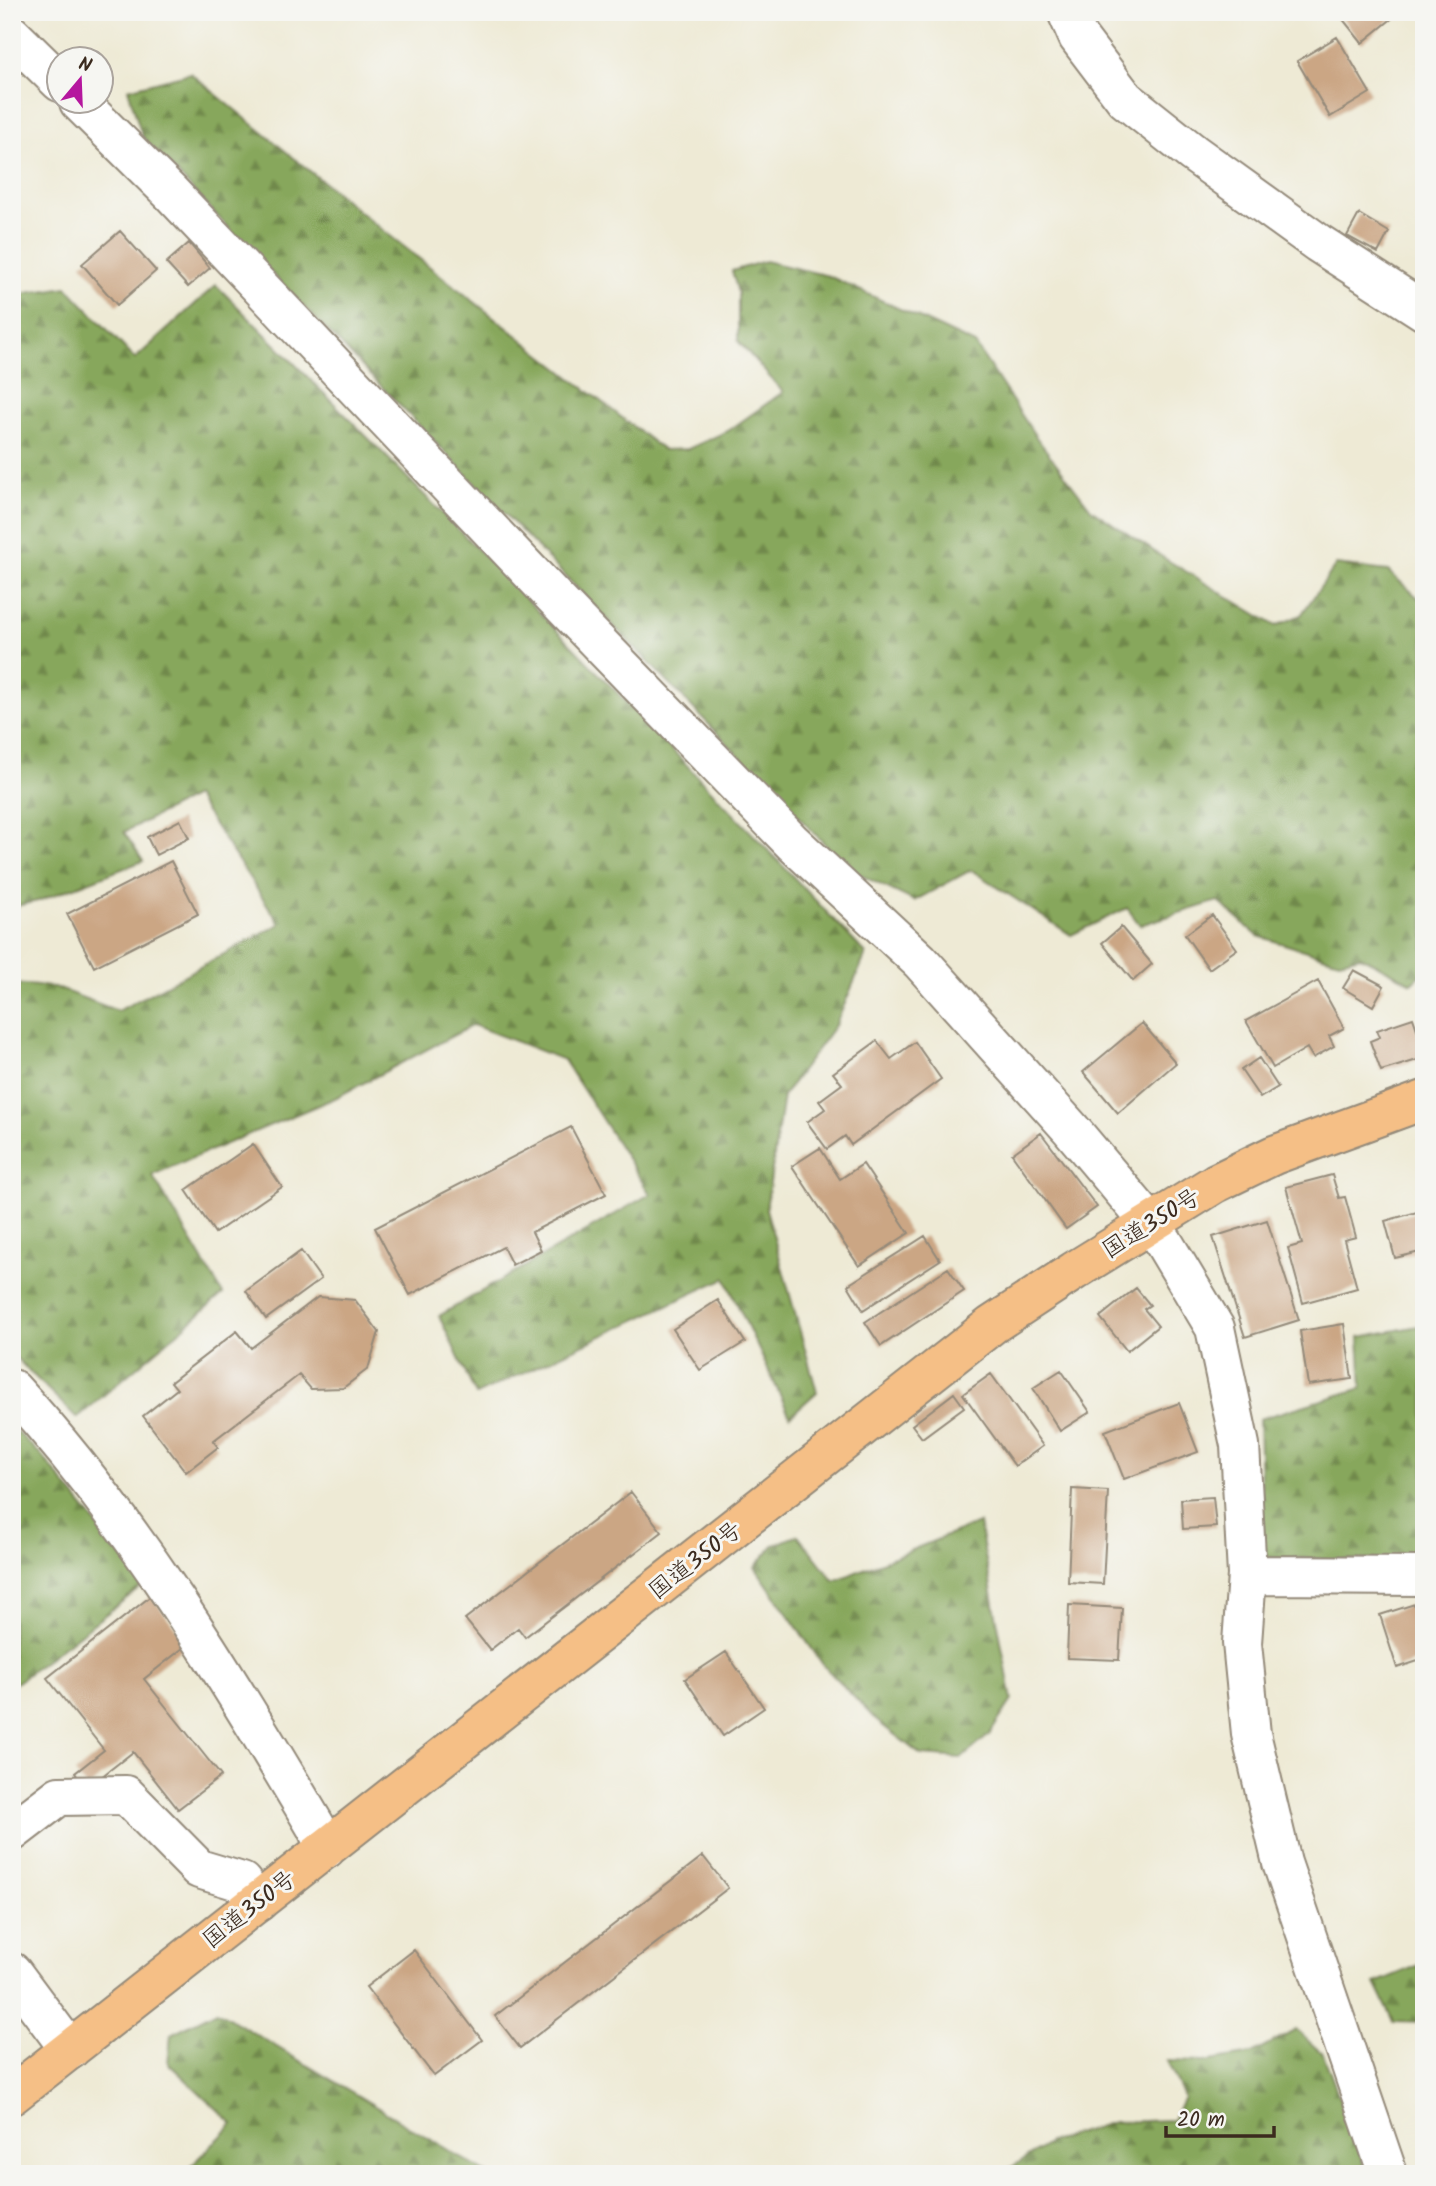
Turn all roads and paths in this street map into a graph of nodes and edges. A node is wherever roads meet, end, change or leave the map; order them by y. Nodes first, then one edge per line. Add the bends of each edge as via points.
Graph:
1 (1066, 12) edge
2 (12, 35) edge
3 (46, 68) edge
4 (93, 116) edge
5 (1424, 311) edge
6 (1424, 1100) edge
7 (1150, 1223) junction
8 (12, 1389) edge
9 (1247, 1575) junction
10 (1424, 1576) edge
11 (12, 1832) edge
12 (326, 1849) junction
13 (258, 1902) junction
14 (12, 1972) edge
15 (70, 2050) junction
16 (12, 2095) edge
17 (1388, 2174) edge

1 - 5 street via 1078,37 1125,99 1318,243
2 - 3 street
4 - 7 street via 782,832 920,961
6 - 7 highway, 国道350号 via 1274,1155
7 - 9 street via 1214,1328 1240,1445
7 - 12 highway, 国道350号 via 992,1325
8 - 12 street via 155,1567 235,1690
9 - 10 street
9 - 17 street via 1242,1643 1251,1734 1282,1863
11 - 13 street via 59,1796 126,1794 199,1869 242,1882
12 - 13 highway, 国道350号
13 - 15 highway, 国道350号
14 - 15 street
15 - 16 highway, 国道350号

